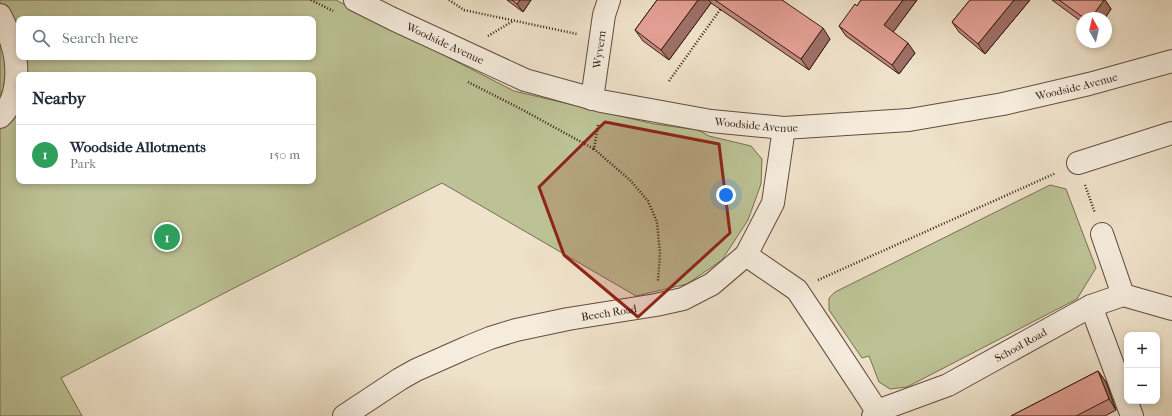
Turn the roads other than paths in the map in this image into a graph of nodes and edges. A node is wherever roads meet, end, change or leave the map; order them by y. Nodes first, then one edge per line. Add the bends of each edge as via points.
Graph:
1 (355, 0) edge
2 (609, 0) edge
3 (0, 15) edge
4 (1172, 61) edge
5 (17, 72) edge
6 (16, 79) edge
7 (597, 100) junction
8 (0, 117) edge
9 (784, 128) junction
10 (1172, 133) edge
11 (1078, 163) road end
12 (1102, 234) road end
13 (746, 255) junction
14 (1123, 295) junction
15 (1091, 306) junction
16 (1172, 309) edge
17 (875, 414) edge
18 (344, 416) edge
19 (1132, 416) edge

1 - 7 street, Woodside Avenue via 525,80
2 - 7 street, Wyvern via 601,39
3 - 5 street via 13,45
4 - 9 street, Woodside Avenue via 1003,104 909,120
6 - 8 street via 14,94 6,112
7 - 9 street, Woodside Avenue via 711,121
9 - 13 street, Beech Road via 773,203
10 - 11 street
12 - 14 street
13 - 17 street via 797,290 832,341
13 - 18 street, Beech Road via 712,284 683,299 568,319 490,338 416,370
14 - 15 street, School Road
14 - 16 street
15 - 17 street, School Road via 948,385
15 - 19 street

